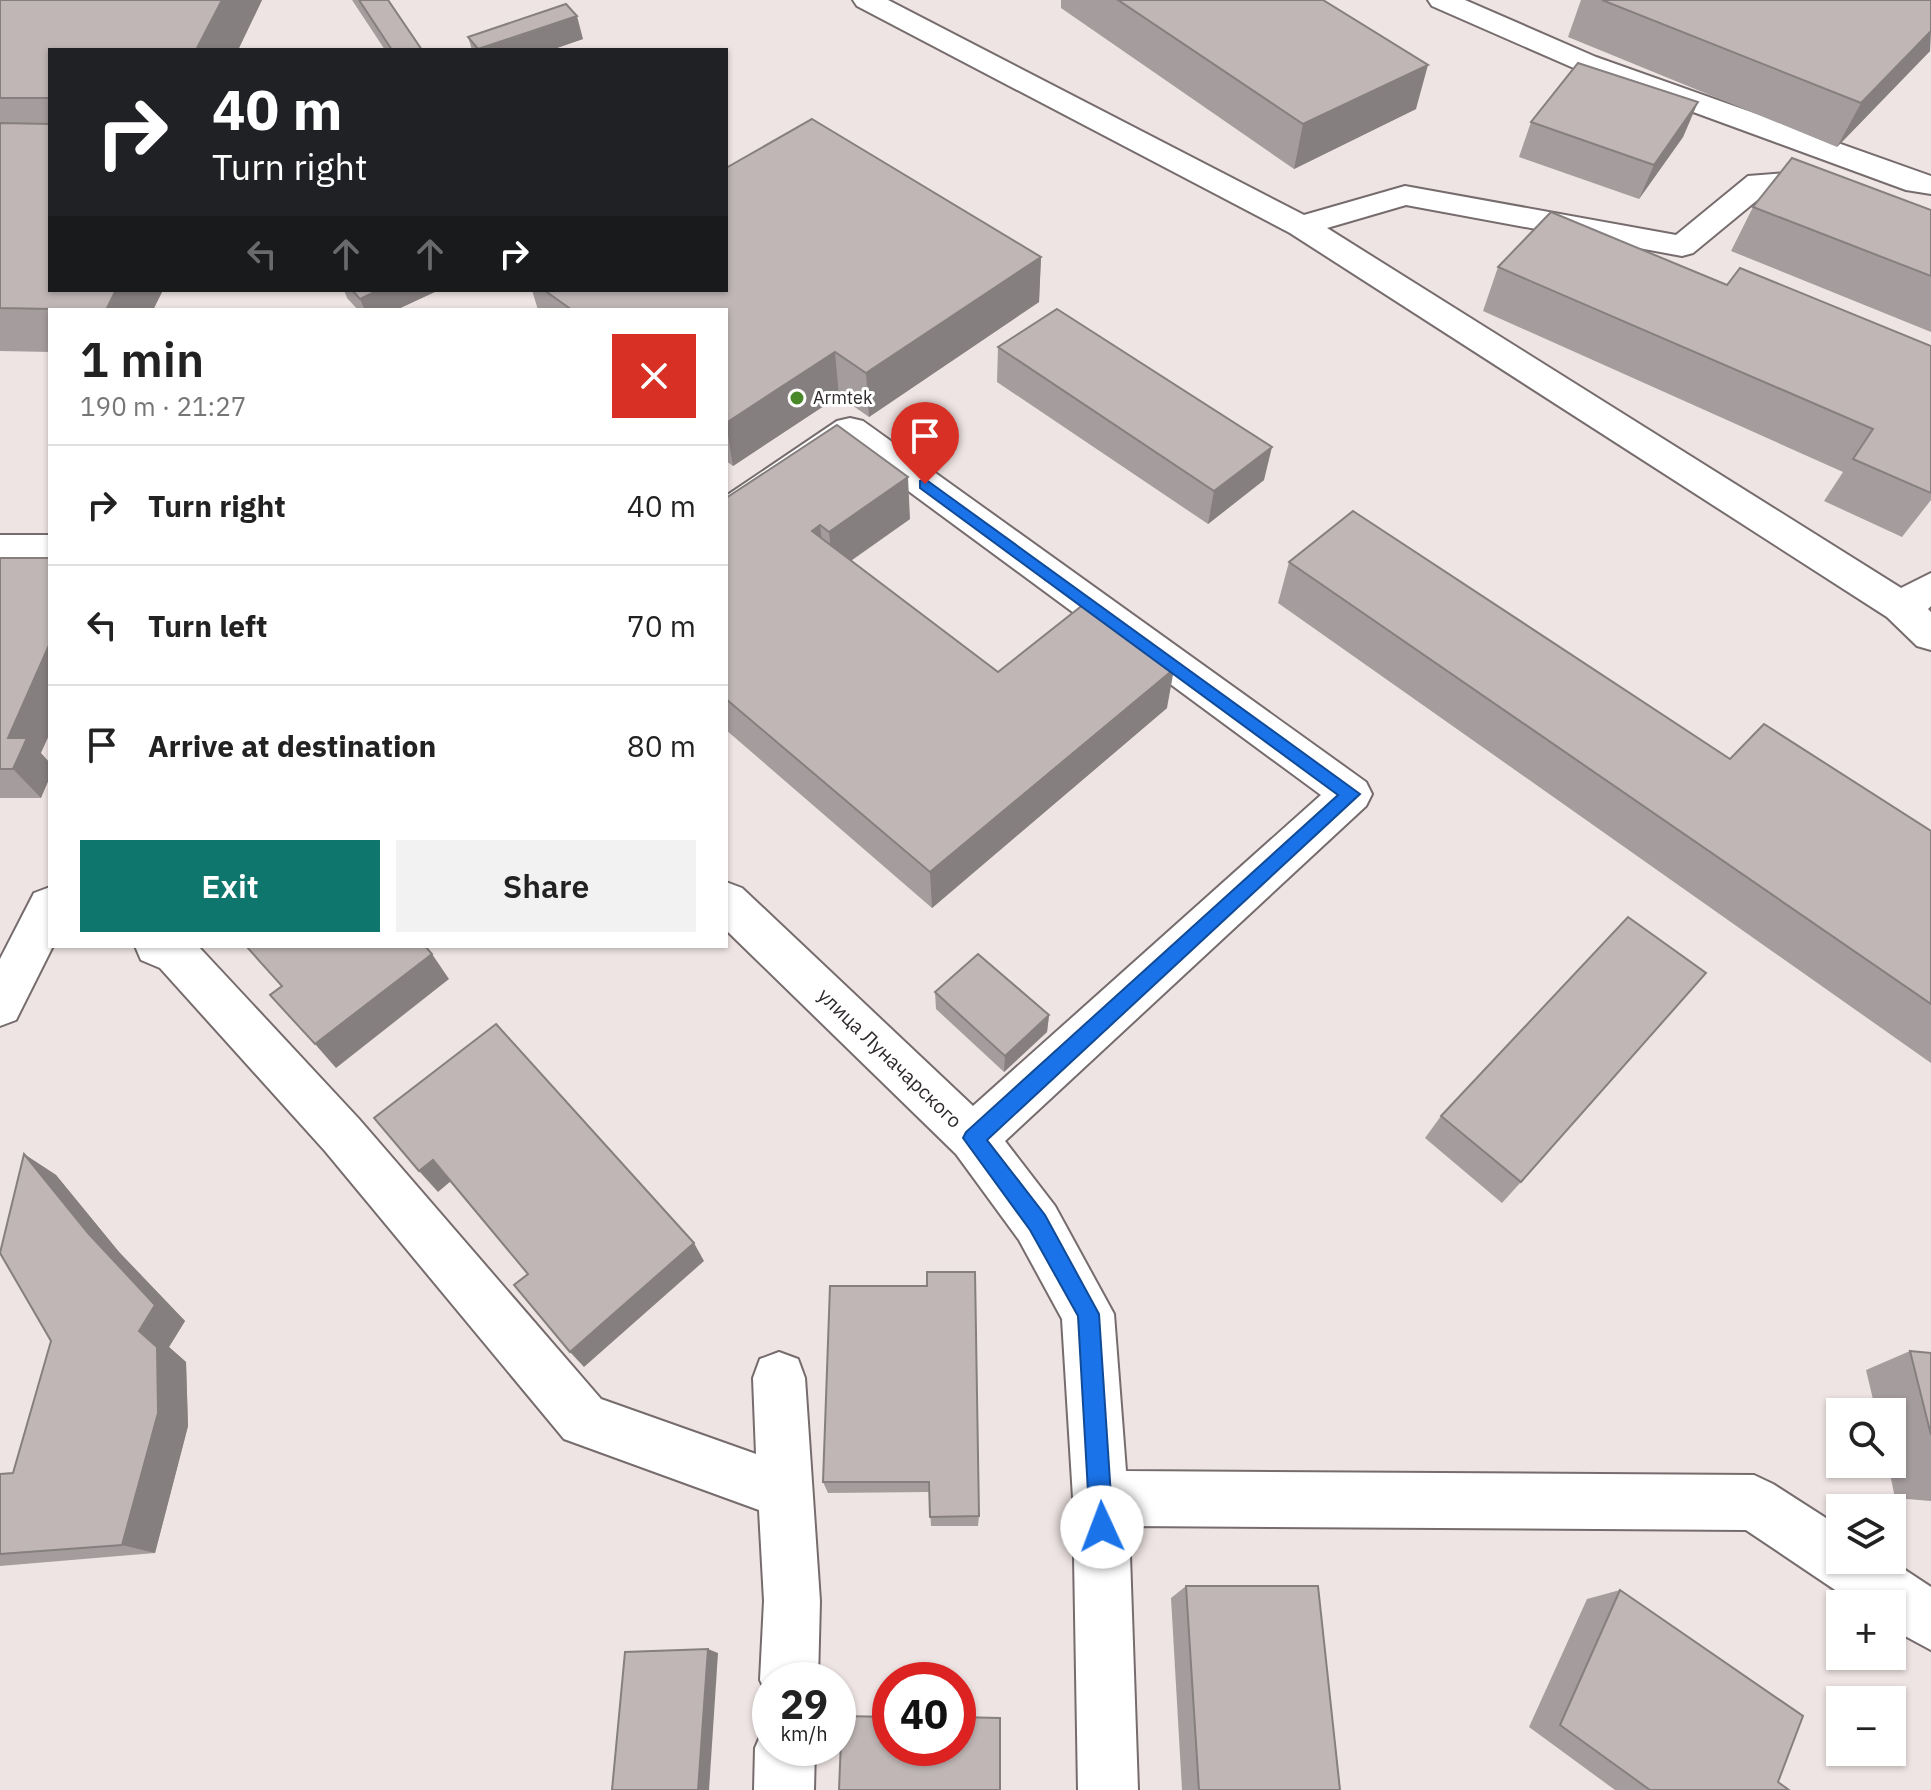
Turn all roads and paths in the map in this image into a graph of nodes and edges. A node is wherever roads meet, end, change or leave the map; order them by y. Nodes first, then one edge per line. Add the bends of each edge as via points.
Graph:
1 (867, 0) edge
2 (903, 0) edge
3 (1442, 0) edge
4 (929, 31) junction
5 (1931, 185) edge
6 (1301, 226) junction
7 (1931, 245) edge
8 (728, 513) edge
9 (0, 549) edge
10 (48, 549) edge
11 (1916, 597) edge
12 (1931, 635) edge
13 (728, 903) edge
14 (48, 910) edge
15 (162, 948) edge
16 (0, 1005) edge
17 (973, 1138) junction
18 (779, 1378) dead end
19 (785, 1492) junction
20 (1101, 1498) junction
21 (1826, 1551) edge
22 (1861, 1574) edge
23 (1931, 1621) edge
24 (790, 1662) edge
25 (785, 1766) edge
26 (784, 1790) edge
27 (1108, 1790) edge

1 - 4 street
2 - 4 street
3 - 5 street via 1586,63
4 - 6 street
6 - 7 street via 1405,195 1682,246 1759,183 1815,180
6 - 11 street
8 - 17 street via 850,430 1351,794
9 - 10 street
11 - 12 street
13 - 17 street, улица Луначарского
14 - 16 street
15 - 19 street via 176,954 342,1135 583,1420
17 - 20 street, улица Луначарского via 1037,1223 1088,1314
18 - 19 street
19 - 24 street
20 - 21 street via 1754,1503
20 - 27 street, улица Луначарского
22 - 23 street
25 - 26 street

